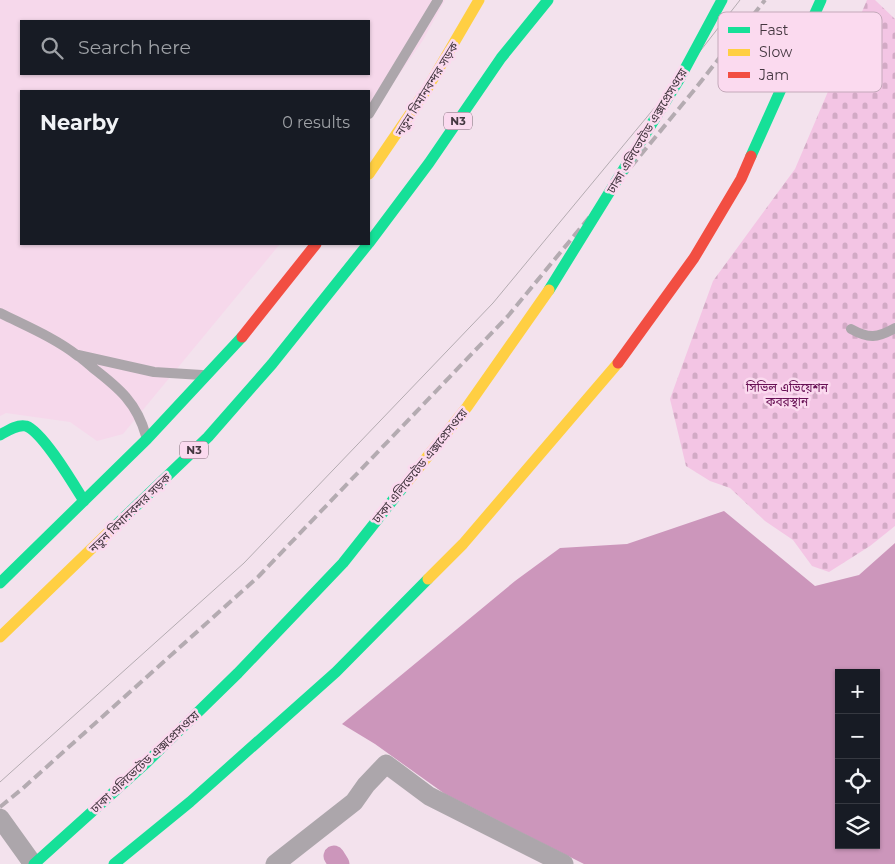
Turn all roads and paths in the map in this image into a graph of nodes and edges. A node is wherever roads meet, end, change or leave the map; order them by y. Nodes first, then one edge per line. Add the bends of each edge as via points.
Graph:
1 (438, 0) edge
2 (480, 0) edge
3 (548, 0) edge
4 (722, 0) edge
5 (821, 0) edge
6 (816, 12) edge
7 (780, 92) edge
8 (370, 112) edge
9 (370, 173) edge
10 (370, 240) edge
11 (314, 245) edge
12 (366, 245) edge
13 (0, 313) edge
14 (895, 328) edge
15 (851, 329) dead end
16 (77, 355) junction
17 (207, 376) junction
18 (0, 435) edge
19 (147, 439) junction
20 (84, 501) junction
21 (1, 581) edge
22 (0, 637) edge
23 (0, 818) edge
24 (33, 864) edge
25 (114, 864) edge
26 (276, 864) edge
27 (564, 864) edge

1 - 8 lane
2 - 9 main road, নতুন বিমানবন্দর সড়ক via 448,58
3 - 10 main road, নতুন বিমানবন্দর সড়ক / N3 via 501,58 429,163
4 - 24 main road, ঢাকা এলিভেটেড এক্সপ্রেসওয়ে, bridge via 680,78 550,288 455,423 343,563 291,618 145,764
5 - 6 main road
7 - 25 main road via 741,180 694,258 626,354 463,544 336,672 190,802
11 - 17 main road via 252,327
12 - 22 main road, নতুন বিমানবন্দর সড়ক / N3 via 272,364 208,437
13 - 16 lane
14 - 15 lane via 882,336 865,336
16 - 17 lane via 154,372
16 - 19 lane via 126,396 143,424
17 - 19 main road
18 - 20 main road via 23,426 32,428
19 - 20 main road
20 - 21 main road
23 - 24 street
26 - 27 street via 354,802 386,764 429,796

